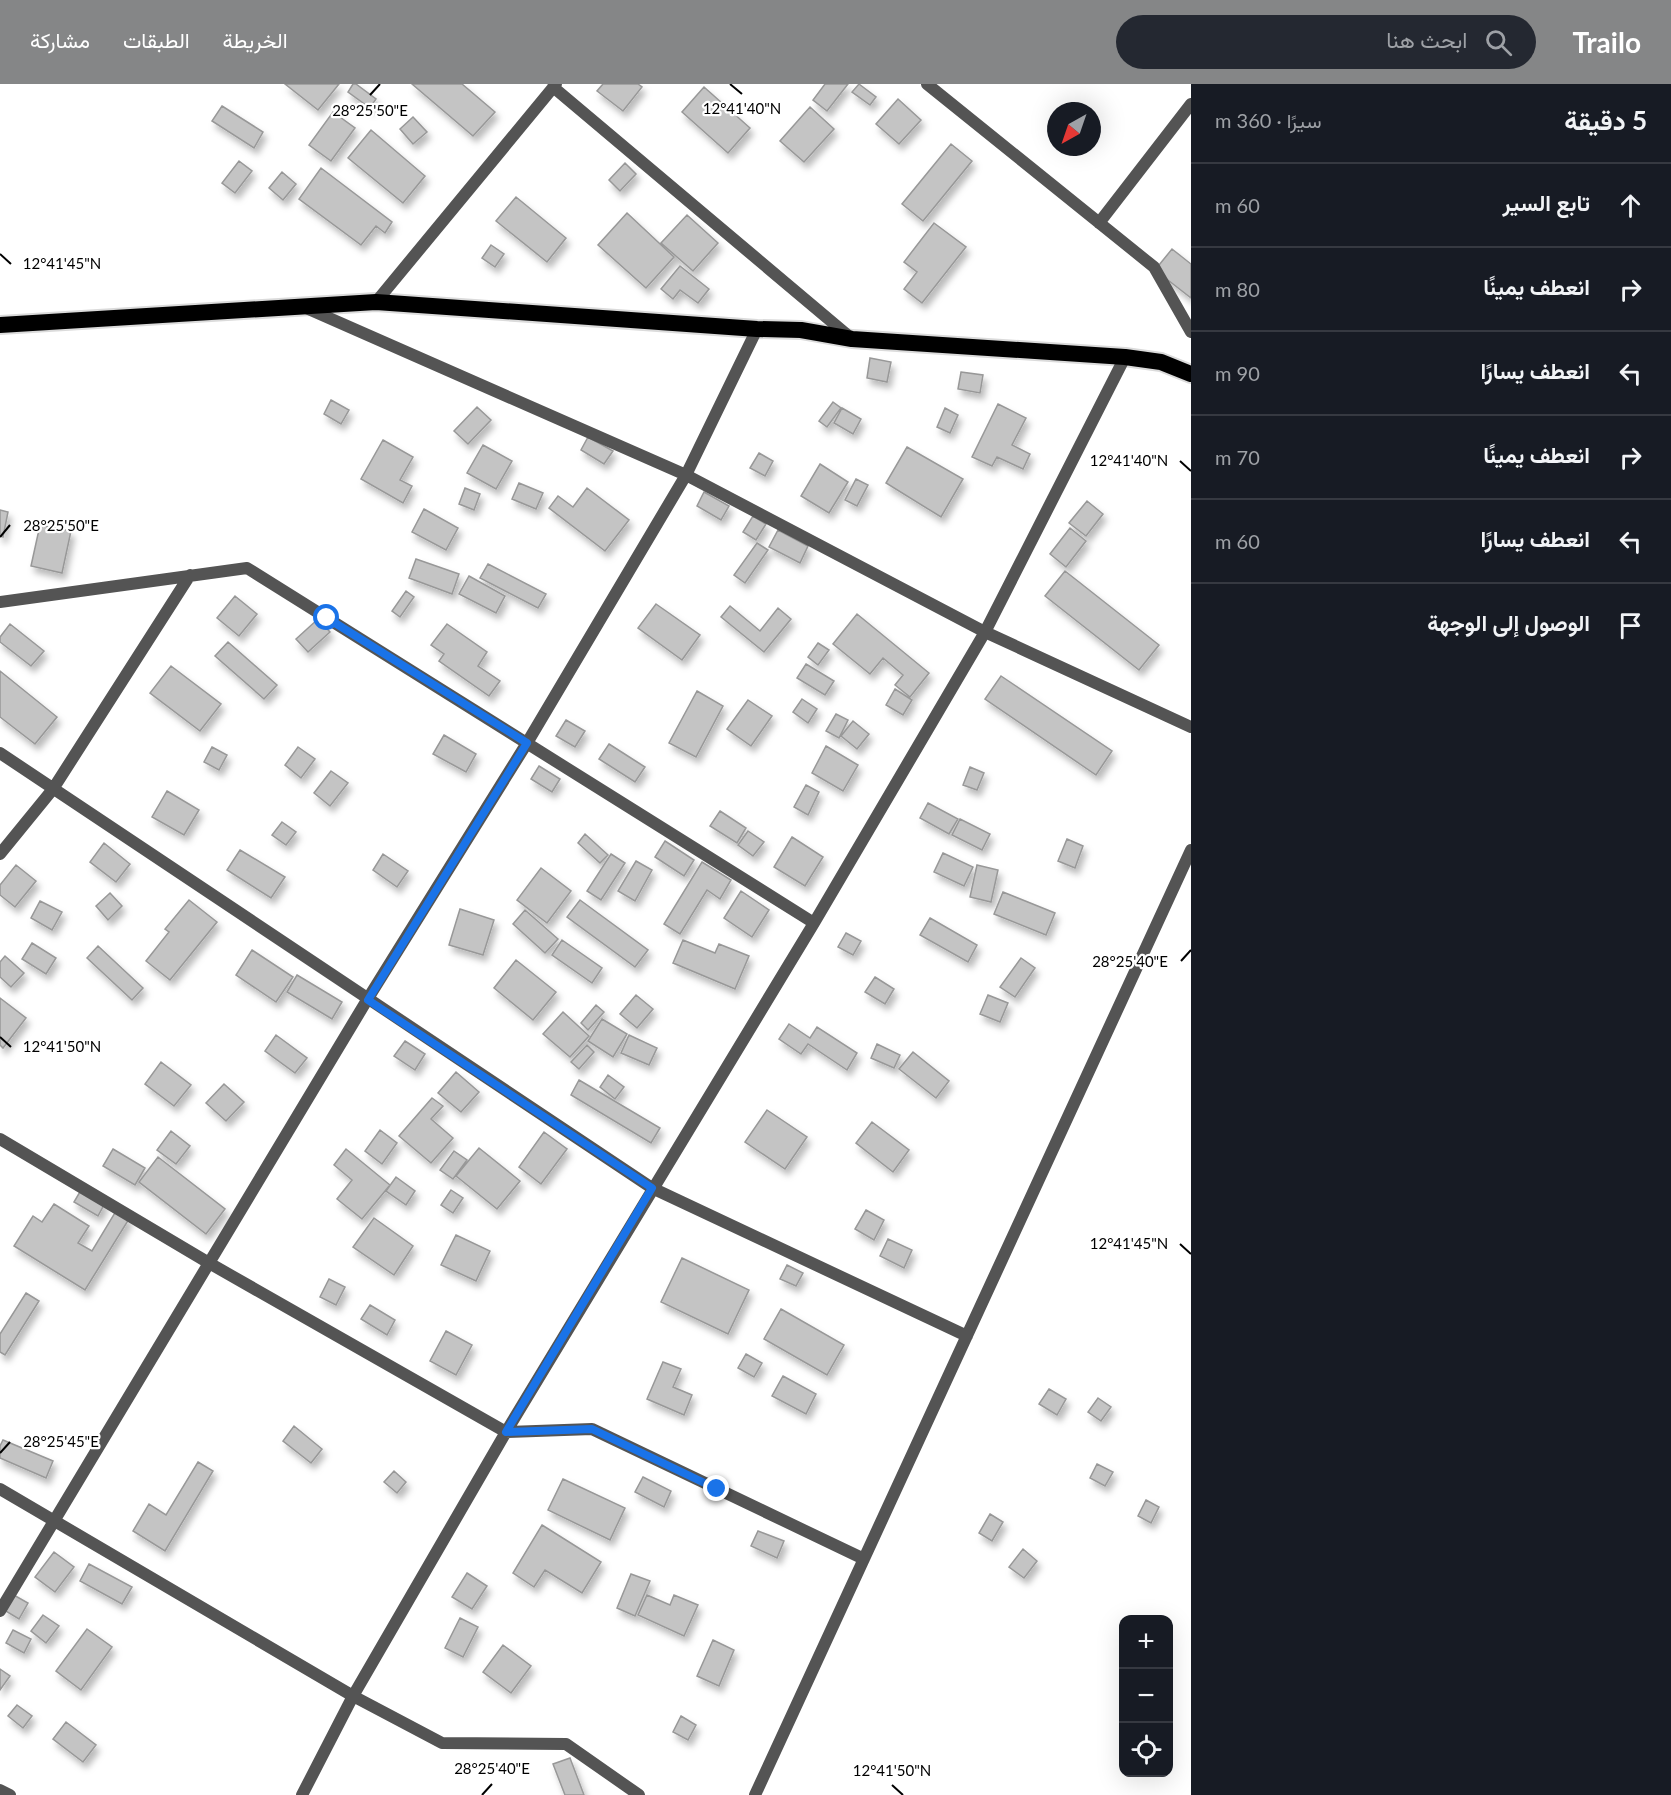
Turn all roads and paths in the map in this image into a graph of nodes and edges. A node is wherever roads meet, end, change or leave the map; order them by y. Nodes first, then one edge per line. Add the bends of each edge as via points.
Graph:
1 (927, 84) edge
2 (555, 86) edge
3 (1191, 104) edge
4 (1099, 223) junction
5 (376, 302) junction
6 (303, 307) junction
7 (0, 325) edge
8 (758, 329) junction
9 (1191, 332) edge
10 (852, 339) junction
11 (1125, 357) junction
12 (1191, 374) edge
13 (686, 475) junction
14 (190, 575) junction
15 (0, 602) edge
16 (985, 632) junction
17 (1191, 727) edge
18 (527, 743) junction
19 (0, 753) edge
20 (53, 789) junction
21 (1191, 850) edge
22 (0, 854) edge
23 (814, 923) junction
24 (368, 1000) junction
25 (0, 1139) edge
26 (652, 1188) junction
27 (209, 1263) junction
28 (967, 1335) junction
29 (506, 1432) junction
30 (0, 1489) edge
31 (52, 1522) junction
32 (864, 1560) junction
33 (0, 1611) edge
34 (353, 1696) junction
35 (0, 1790) edge
36 (10, 1795) edge
37 (302, 1795) edge
38 (639, 1795) edge
39 (755, 1795) edge

1 - 4 street
2 - 5 street
2 - 10 street
3 - 4 street
4 - 9 street via 1154,267
5 - 6 highway
5 - 8 highway
6 - 7 highway
6 - 13 street
8 - 10 highway via 801,330
8 - 13 street
10 - 11 highway
11 - 12 highway via 1161,362
11 - 16 street
13 - 16 street
13 - 18 street
14 - 15 street
14 - 18 street via 247,568
14 - 20 street
16 - 17 street
16 - 23 street
18 - 23 street
18 - 24 street
19 - 20 street
20 - 22 street
20 - 24 street
21 - 28 street
23 - 26 street
24 - 26 street
24 - 27 street
25 - 27 street
26 - 28 street
26 - 29 street
27 - 29 street
27 - 31 street
28 - 32 street
29 - 32 street via 592,1429
29 - 34 street
30 - 31 street
31 - 33 street
31 - 34 street
32 - 39 street
34 - 37 street
34 - 38 street via 442,1743 566,1744
35 - 36 street

